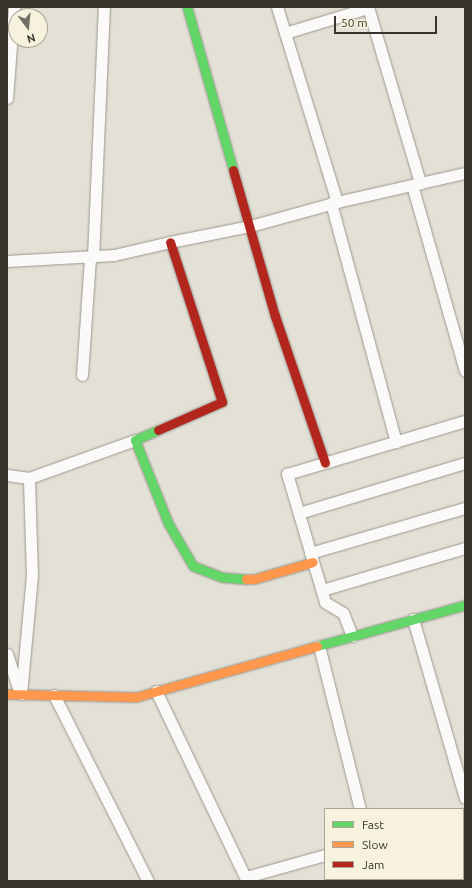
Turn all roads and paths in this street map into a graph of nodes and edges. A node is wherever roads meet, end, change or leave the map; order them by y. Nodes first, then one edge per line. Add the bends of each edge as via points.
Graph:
1 (14, 7) edge
2 (104, 7) edge
3 (188, 7) edge
4 (277, 7) edge
5 (368, 8) edge
6 (285, 33) junction
7 (7, 98) edge
8 (465, 173) edge
9 (416, 184) junction
10 (334, 202) junction
11 (250, 226) junction
12 (170, 242) junction
13 (93, 257) junction
14 (7, 261) edge
15 (465, 371) edge
16 (82, 375) dead end
17 (465, 421) edge
18 (135, 440) junction
19 (396, 442) junction
20 (325, 463) junction
21 (465, 463) edge
22 (7, 475) edge
23 (29, 478) junction
24 (465, 508) edge
25 (298, 512) junction
26 (465, 548) edge
27 (312, 558) junction
28 (322, 590) junction
29 (465, 605) edge
30 (413, 619) junction
31 (352, 636) junction
32 (319, 646) junction
33 (7, 654) edge
34 (156, 691) junction
35 (7, 694) edge
36 (21, 694) junction
37 (54, 695) junction
38 (465, 798) edge
39 (360, 808) edge
40 (324, 855) edge
41 (246, 879) edge
42 (148, 881) edge

1 - 7 street
2 - 13 street
3 - 11 street
4 - 6 street
5 - 6 street
5 - 9 street
6 - 10 street
8 - 9 street
9 - 10 street
9 - 15 street
10 - 11 street
10 - 19 street
11 - 12 street
11 - 20 street via 275,316
12 - 13 street via 114,256
12 - 18 street via 222,402
13 - 14 street
13 - 16 street via 90,257
17 - 19 street
18 - 23 street
18 - 27 street via 168,523 193,566 221,577 254,579
19 - 20 street
20 - 25 street via 287,474
21 - 25 street
22 - 23 street
23 - 36 street via 32,576
24 - 27 street
25 - 27 street
26 - 28 street
27 - 28 street
28 - 31 street via 325,602 343,613
29 - 30 street
30 - 31 street
30 - 38 street
31 - 32 street
32 - 34 street
32 - 39 street
33 - 36 street
34 - 37 street via 136,697
34 - 41 street
35 - 36 street
36 - 37 street
37 - 42 street
40 - 41 street

